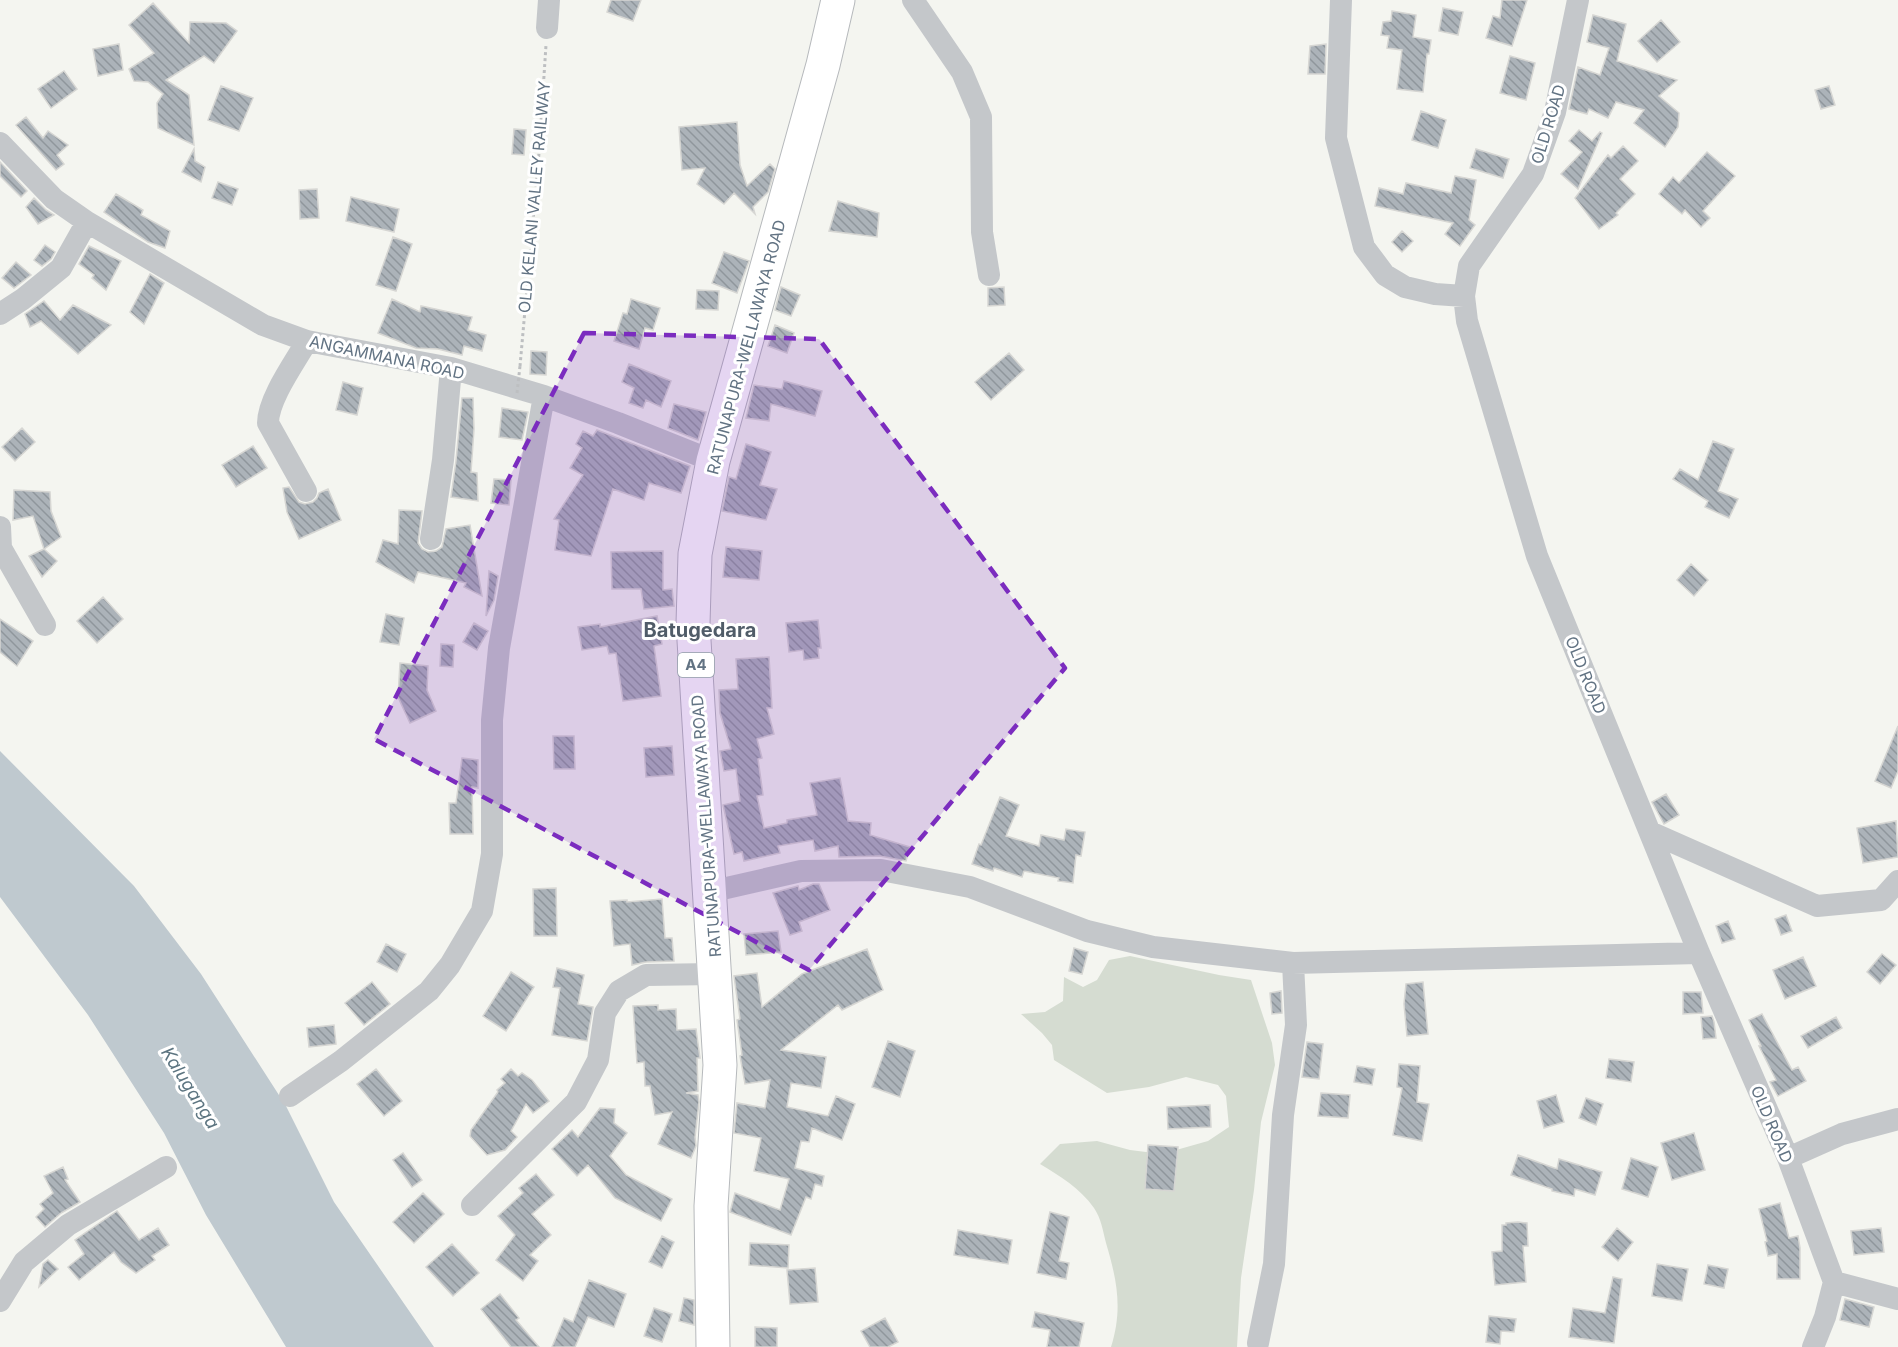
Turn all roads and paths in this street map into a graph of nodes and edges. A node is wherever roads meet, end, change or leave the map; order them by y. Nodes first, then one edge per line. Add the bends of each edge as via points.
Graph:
1 (549, 0) edge
2 (838, 0) edge
3 (913, 0) edge
4 (1341, 0) edge
5 (1578, 0) edge
6 (547, 28) joint
7 (0, 142) edge
8 (87, 222) junction
9 (989, 275) dead end
10 (1464, 296) junction
11 (0, 314) edge
12 (307, 341) junction
13 (451, 368) junction
14 (517, 393) dead end
15 (544, 396) junction
16 (713, 460) junction
17 (306, 490) dead end
18 (0, 526) edge
19 (431, 539) dead end
20 (45, 624) dead end
21 (1650, 832) junction
22 (1898, 881) edge
23 (709, 892) junction
24 (1699, 953) junction
25 (1293, 963) junction
26 (715, 974) junction
27 (290, 1096) dead end
28 (1898, 1119) edge
29 (1788, 1158) junction
30 (166, 1167) dead end
31 (472, 1205) dead end
32 (1834, 1282) junction
33 (1898, 1299) edge
34 (0, 1301) edge
35 (1258, 1343) dead end
36 (713, 1347) edge
37 (1813, 1347) edge

1 - 6 street
2 - 16 highway, RATUNAPURA-WELLAWAYA ROAD / A4
3 - 9 street via 962,72 981,117 982,232
4 - 10 street via 1336,138 1364,247 1385,275 1405,286
5 - 10 street, OLD ROAD via 1555,112 1533,174 1469,266
6 - 14 path, OLD KELANI VALLEY RAILWAY, bridge
7 - 8 street, ANGAMMANA ROAD via 54,199
8 - 11 street via 61,268
8 - 12 street, ANGAMMANA ROAD via 263,325
10 - 21 street, OLD ROAD via 1467,321 1537,556
12 - 13 street, ANGAMMANA ROAD
12 - 17 street via 268,412 268,423
13 - 15 street, ANGAMMANA ROAD
13 - 19 street
15 - 16 street, ANGAMMANA ROAD
15 - 27 street via 499,648 492,720 492,854 482,911 450,965 429,991
16 - 23 highway, RATUNAPURA-WELLAWAYA ROAD / A4 via 695,554 693,624
18 - 20 street via 2,548
21 - 22 street via 1817,906 1881,900
21 - 24 street, OLD ROAD
23 - 25 street via 801,871 881,870 970,887 1087,931 1153,947
23 - 26 highway, RATUNAPURA-WELLAWAYA ROAD / A4
24 - 25 street
24 - 29 street, OLD ROAD
25 - 35 street via 1296,1025 1283,1115 1274,1264
26 - 31 street via 646,975 619,992 605,1013 598,1060 576,1102
26 - 36 highway, RATUNAPURA-WELLAWAYA ROAD / A4 via 720,1065 711,1206
28 - 29 street via 1842,1134
29 - 32 street, OLD ROAD
30 - 34 street via 68,1226 24,1262
32 - 33 street
32 - 37 street via 1826,1317

